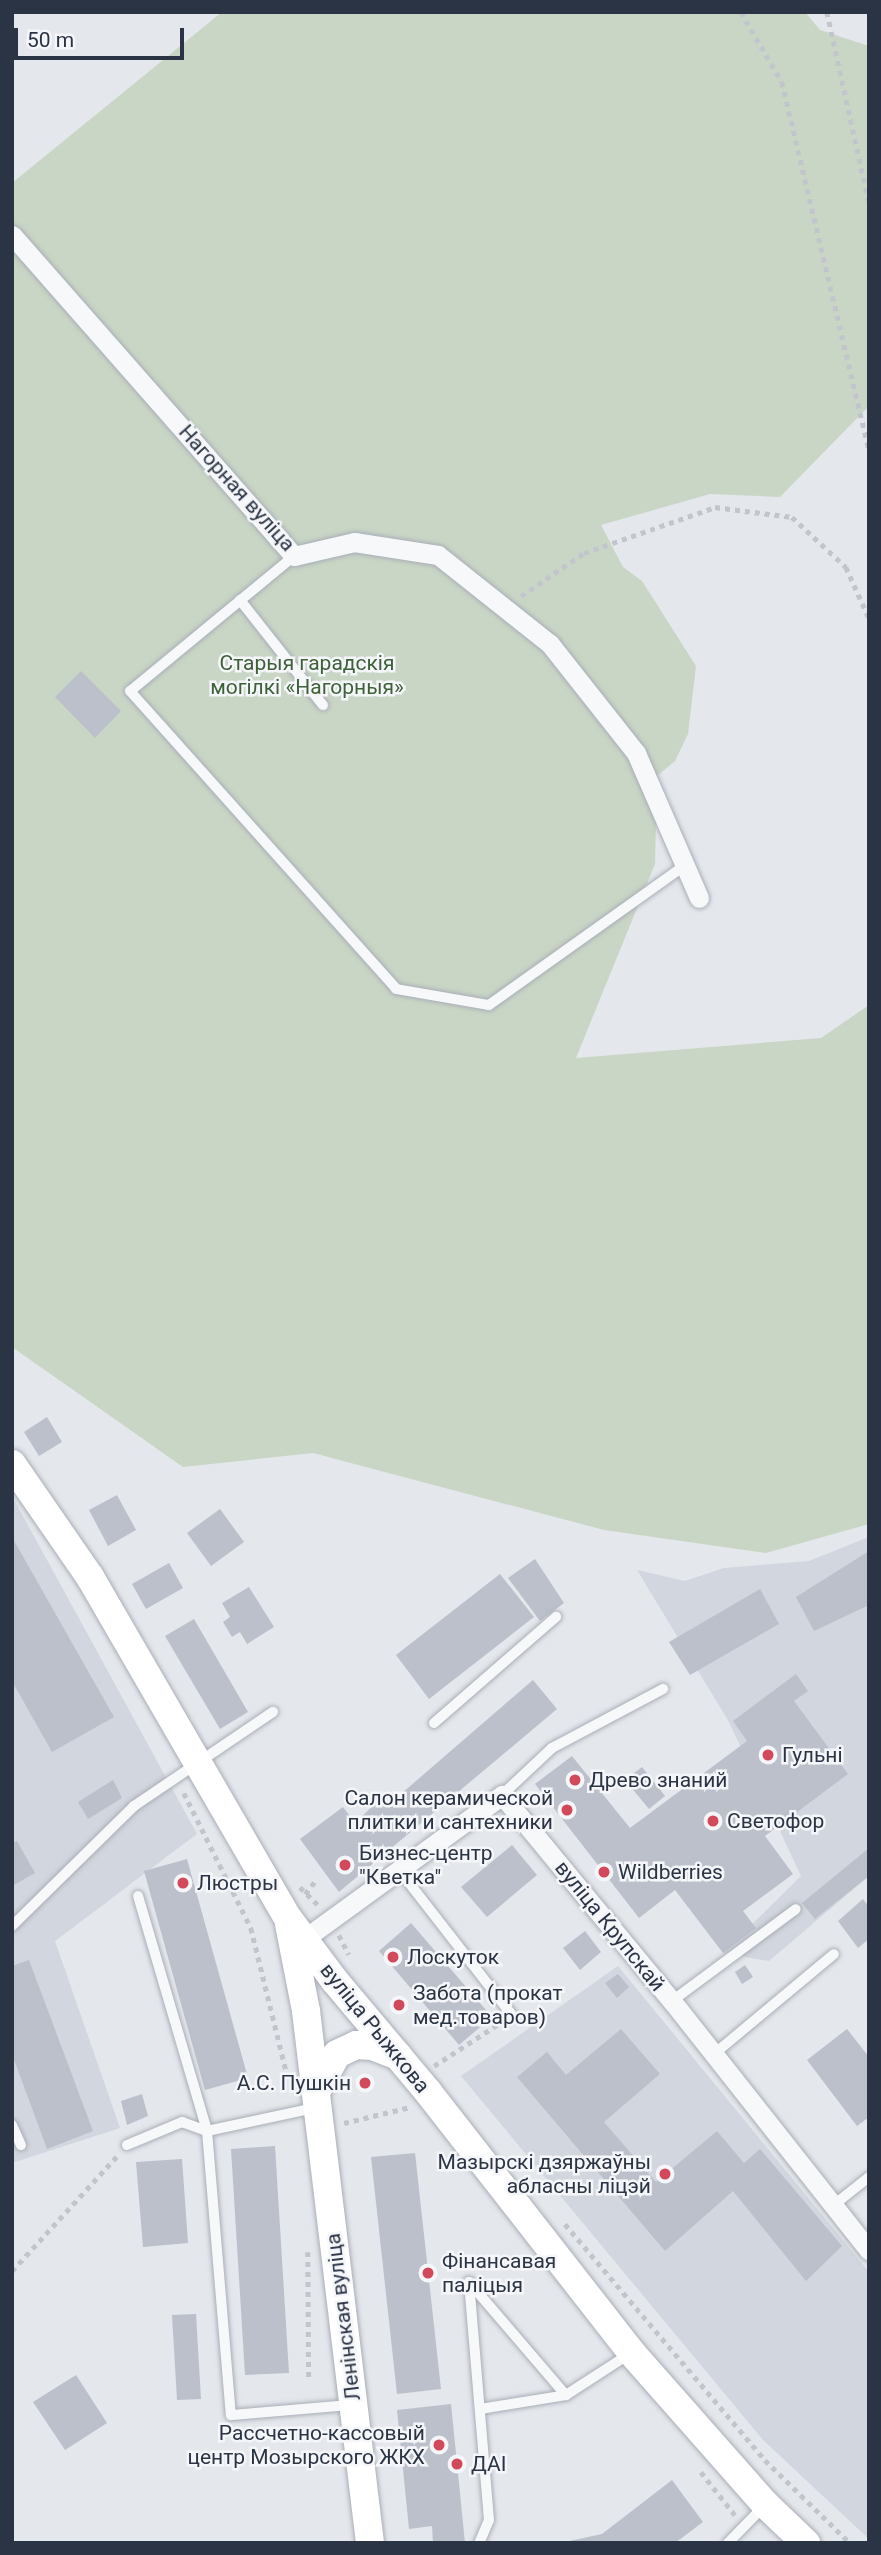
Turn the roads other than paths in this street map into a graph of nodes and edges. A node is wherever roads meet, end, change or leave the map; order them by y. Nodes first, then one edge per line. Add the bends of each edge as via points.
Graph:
1 (12, 235) edge
2 (294, 556) junction
3 (240, 600) junction
4 (323, 705) dead end
5 (684, 866) junction
6 (699, 898) dead end
7 (12, 1464) edge
8 (556, 1616) dead end
9 (663, 1689) dead end
10 (273, 1712) dead end
11 (434, 1723) dead end
12 (186, 1769) junction
13 (502, 1795) junction
14 (399, 1870) junction
15 (138, 1896) dead end
16 (796, 1909) dead end
17 (12, 1926) edge
18 (296, 1929) junction
19 (834, 1954) dead end
20 (672, 2001) junction
21 (512, 2015) road end
22 (714, 2053) junction
23 (412, 2056) junction
24 (313, 2110) junction
25 (12, 2125) edge
26 (207, 2131) junction
27 (21, 2145) dead end
28 (127, 2145) road end
29 (869, 2177) edge
30 (835, 2204) junction
31 (869, 2249) edge
32 (631, 2353) junction
33 (566, 2395) junction
34 (354, 2404) junction
35 (480, 2409) junction
36 (765, 2504) junction
37 (370, 2543) edge
38 (479, 2543) edge
39 (728, 2543) edge
40 (806, 2543) edge

1 - 2 street, Нагорная вуліца
2 - 3 lane
2 - 5 street, Нагорная вуліца via 354,542 438,555 506,607 550,644 636,752
3 - 4 lane
3 - 5 lane via 130,691 396,989 489,1005
5 - 6 street, Нагорная вуліца
7 - 12 main road, вуліца Рыжкова via 90,1577
8 - 11 lane
9 - 13 lane via 552,1748
10 - 12 lane
12 - 17 lane via 135,1806
12 - 18 main road, вуліца Рыжкова
13 - 14 street
13 - 20 street, вуліца Крупскай
14 - 18 street via 331,1920
14 - 21 lane
15 - 26 lane
16 - 20 lane
18 - 23 main road, вуліца Рыжкова
18 - 24 main road, Ленінская вуліца
19 - 22 lane
20 - 22 street, вуліца Крупскай
22 - 30 street, вуліца Крупскай
23 - 24 main road via 356,2045 337,2054
23 - 32 main road, вуліца Рыжкова
24 - 26 lane
24 - 34 main road, Ленінская вуліца
25 - 27 lane
26 - 28 lane via 182,2122
26 - 34 lane via 231,2415
29 - 30 lane
30 - 31 street, вуліца Крупскай
32 - 33 lane
32 - 36 main road, вуліца Рыжкова
33 - 35 lane
33 - 35 lane via 468,2282
34 - 37 main road, Ленінская вуліца
35 - 38 lane via 489,2520
36 - 39 lane
36 - 40 main road, вуліца Рыжкова

